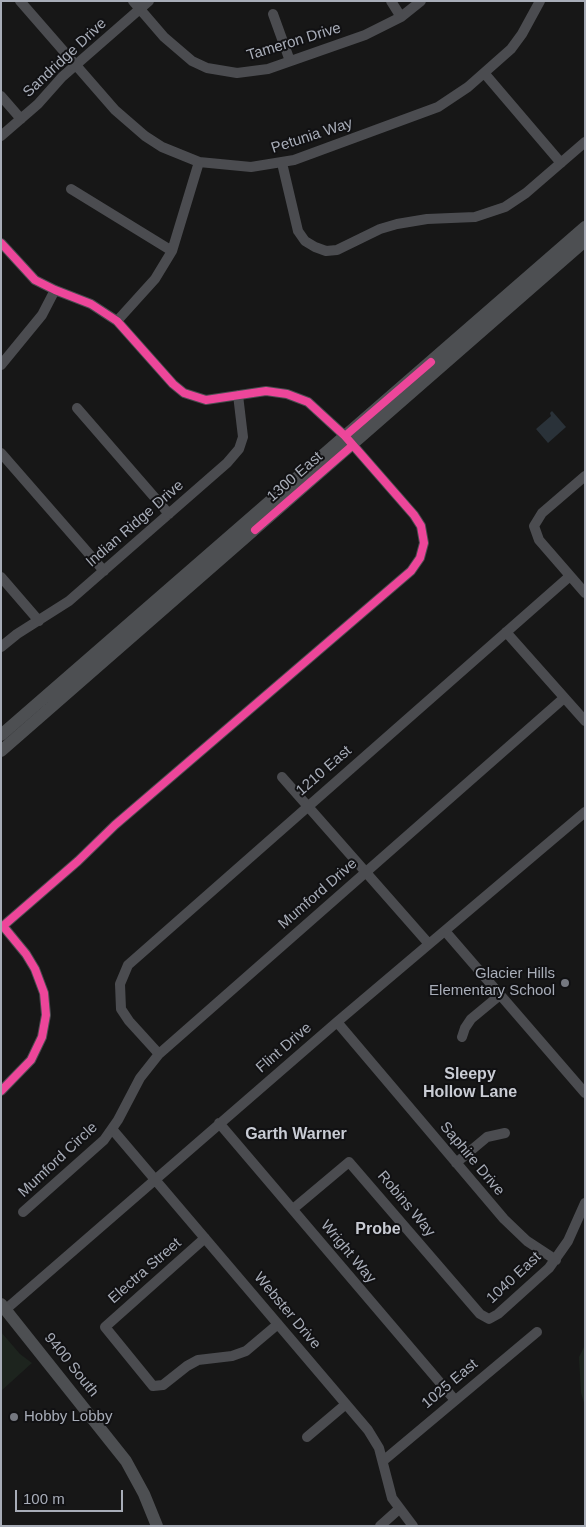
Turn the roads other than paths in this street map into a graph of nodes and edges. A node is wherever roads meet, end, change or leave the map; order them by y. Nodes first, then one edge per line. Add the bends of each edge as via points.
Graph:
1 (20, 1) edge
2 (149, 1) edge
3 (391, 1) edge
4 (420, 1) edge
5 (540, 1) edge
6 (137, 5) edge
7 (273, 14) dead end
8 (401, 17) junction
9 (290, 61) junction
10 (76, 66) junction
11 (485, 74) junction
12 (1, 96) edge
13 (21, 119) junction
14 (1, 136) edge
15 (585, 142) edge
16 (199, 162) junction
17 (562, 162) junction
18 (282, 163) junction
19 (71, 189) dead end
20 (585, 227) edge
21 (585, 241) edge
22 (1, 243) edge
23 (172, 251) junction
24 (55, 290) junction
25 (117, 321) junction
26 (1, 364) edge
27 (238, 395) junction
28 (77, 408) dead end
29 (349, 440) junction
30 (1, 453) edge
31 (585, 476) edge
32 (169, 514) junction
33 (104, 571) junction
34 (570, 576) junction
35 (1, 577) edge
36 (585, 593) edge
37 (39, 621) junction
38 (506, 632) junction
39 (1, 647) edge
40 (564, 698) junction
41 (585, 721) edge
42 (1, 735) edge
43 (1, 750) edge
44 (282, 777) dead end
45 (308, 806) junction
46 (585, 812) edge
47 (366, 872) junction
48 (445, 931) junction
49 (429, 944) junction
50 (500, 995) junction
51 (337, 1022) junction
52 (462, 1038) dead end
53 (159, 1054) junction
54 (1, 1091) edge
55 (585, 1093) edge
56 (220, 1123) junction
57 (112, 1130) junction
58 (505, 1134) dead end
59 (456, 1163) junction
60 (155, 1180) junction
61 (585, 1203) edge
62 (293, 1210) junction
63 (24, 1212) dead end
64 (205, 1238) junction
65 (556, 1260) junction
66 (3, 1307) edge
67 (489, 1319) joint
68 (278, 1324) junction
69 (537, 1332) dead end
70 (454, 1399) junction
71 (346, 1404) junction
72 (307, 1437) dead end
73 (383, 1461) junction
74 (399, 1509) junction
75 (157, 1526) edge
76 (380, 1526) edge
77 (414, 1526) edge

1 - 10 street, Petunia Way
2 - 6 street, Sandridge Drive
3 - 8 street
4 - 8 street, Tameron Drive
5 - 11 street, Petunia Way via 522,34
6 - 9 street, Tameron Drive via 177,50 207,68 255,72
6 - 10 street, Sandridge Drive
7 - 9 street
8 - 9 street, Tameron Drive via 365,35
10 - 13 street, Sandridge Drive
10 - 16 street, Petunia Way via 115,110 145,136 162,147
11 - 17 street
11 - 18 street, Petunia Way via 453,98 423,114
12 - 13 street
13 - 14 street, Sandridge Drive
15 - 17 street
16 - 18 street, Petunia Way via 235,167
16 - 23 street
17 - 18 street via 517,200 490,214 397,224 343,248 326,251 310,244 298,231
19 - 23 street
20 - 29 main road, 1300 East
21 - 29 main road, 1300 East
22 - 24 street via 35,280
23 - 25 street via 144,292
24 - 25 street via 91,304
24 - 26 street via 42,315
25 - 27 street via 184,393 206,400
27 - 29 street via 266,391 295,396 314,406
27 - 32 street, Indian Ridge Drive via 243,422 239,449 227,464
28 - 32 street
29 - 42 main road, 1300 East
29 - 43 main road, 1300 East
29 - 54 street via 418,520 424,543 417,563 3,926 35,969 44,993 46,1015 42,1037 31,1060
30 - 33 street
31 - 34 street via 542,512 534,526 538,540
32 - 33 street, Indian Ridge Drive
33 - 37 street, Indian Ridge Drive
34 - 36 street
34 - 38 street, 1210 East
35 - 37 street
37 - 39 street, Indian Ridge Drive
38 - 40 street
38 - 45 street, 1210 East
40 - 41 street
40 - 47 street, Mumford Drive
44 - 45 street
45 - 47 street
45 - 53 street, 1210 East via 128,965 120,984 120,1002 129,1021
46 - 48 street, Flint Drive
47 - 49 street
47 - 53 street, Mumford Drive
48 - 49 street, Flint Drive
48 - 50 street
49 - 51 street, Flint Drive
50 - 52 street via 471,1019
50 - 55 street
51 - 56 street, Flint Drive
51 - 59 street, Saphire Drive
53 - 57 street, Mumford Drive via 140,1078
56 - 60 street, Flint Drive
56 - 62 street, Wright Way
57 - 60 street, Webster Drive
57 - 63 street, Mumford Circle
58 - 59 street via 487,1137
59 - 65 street, Saphire Drive via 515,1231
60 - 64 street, Webster Drive
60 - 66 street, Flint Drive
61 - 65 street, 1040 East
62 - 67 street, Robins Way via 349,1162 480,1314
62 - 70 street, Wright Way
64 - 68 street, Webster Drive
64 - 68 street, Electra Street via 105,1327 153,1386 163,1385 198,1360 246,1351
65 - 67 street, 1040 East via 532,1285
66 - 75 main road, 9400 South via 126,1461
68 - 71 street, Webster Drive
69 - 70 street, 1025 East
70 - 73 street, 1025 East
71 - 72 street
71 - 73 street, Webster Drive via 375,1440
73 - 74 street, Webster Drive via 388,1488
74 - 76 street
74 - 77 street, Webster Drive

